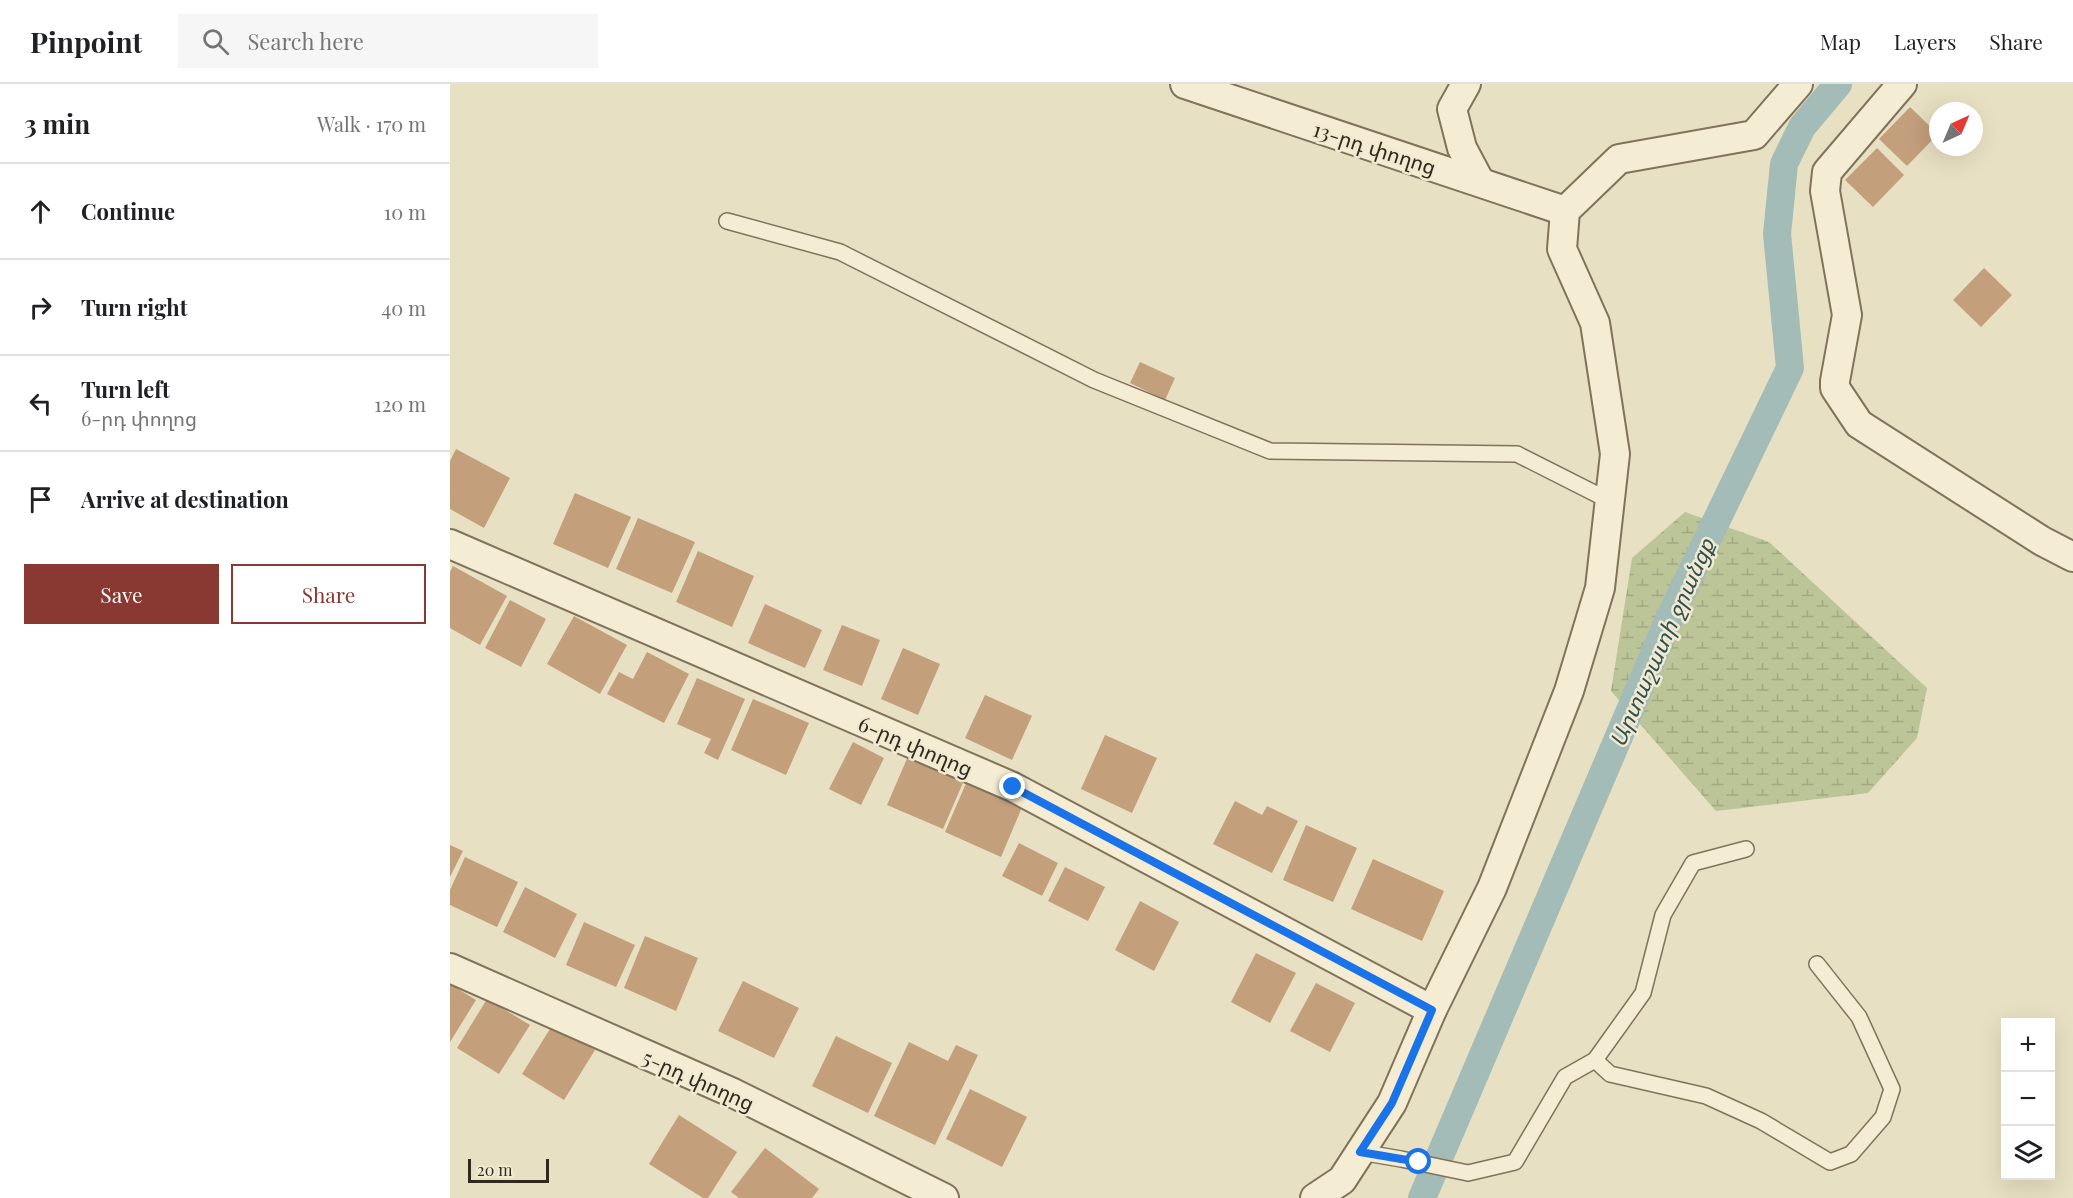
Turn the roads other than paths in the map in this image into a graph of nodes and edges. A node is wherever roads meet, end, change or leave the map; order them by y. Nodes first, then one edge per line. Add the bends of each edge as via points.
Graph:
1 (1185, 84) edge
2 (1466, 84) edge
3 (1798, 84) edge
4 (1902, 84) edge
5 (1480, 182) junction
6 (1564, 211) junction
7 (727, 221) dead end
8 (1610, 501) junction
9 (450, 544) edge
10 (2073, 557) edge
11 (1746, 849) dead end
12 (1817, 964) dead end
13 (450, 968) edge
14 (1432, 1010) junction
15 (1595, 1060) junction
16 (1360, 1152) junction
17 (944, 1198) edge
18 (1315, 1198) edge

1 - 5 street, 13-րդ փողոց
2 - 5 street via 1452,110 1462,148
3 - 6 street via 1754,135 1619,159
4 - 10 street via 1827,172 1825,191 1847,315 1835,387 1856,421
5 - 6 street, 13-րդ փողոց
6 - 8 street via 1562,249 1595,322 1615,454
7 - 8 lane via 840,252 1094,380 1270,451 1517,454
8 - 14 street via 1600,588 1569,691 1492,888
9 - 14 street, 6-րդ փողոց via 1013,787
11 - 15 lane via 1693,863 1663,915 1643,993
12 - 15 lane via 1859,1017 1892,1089 1883,1117 1851,1154 1830,1162 1761,1121 1706,1096 1610,1074
13 - 17 street, 5-րդ փողոց via 733,1093
14 - 16 street via 1392,1103
15 - 16 lane via 1565,1077 1515,1162 1468,1173
16 - 18 street via 1342,1180

